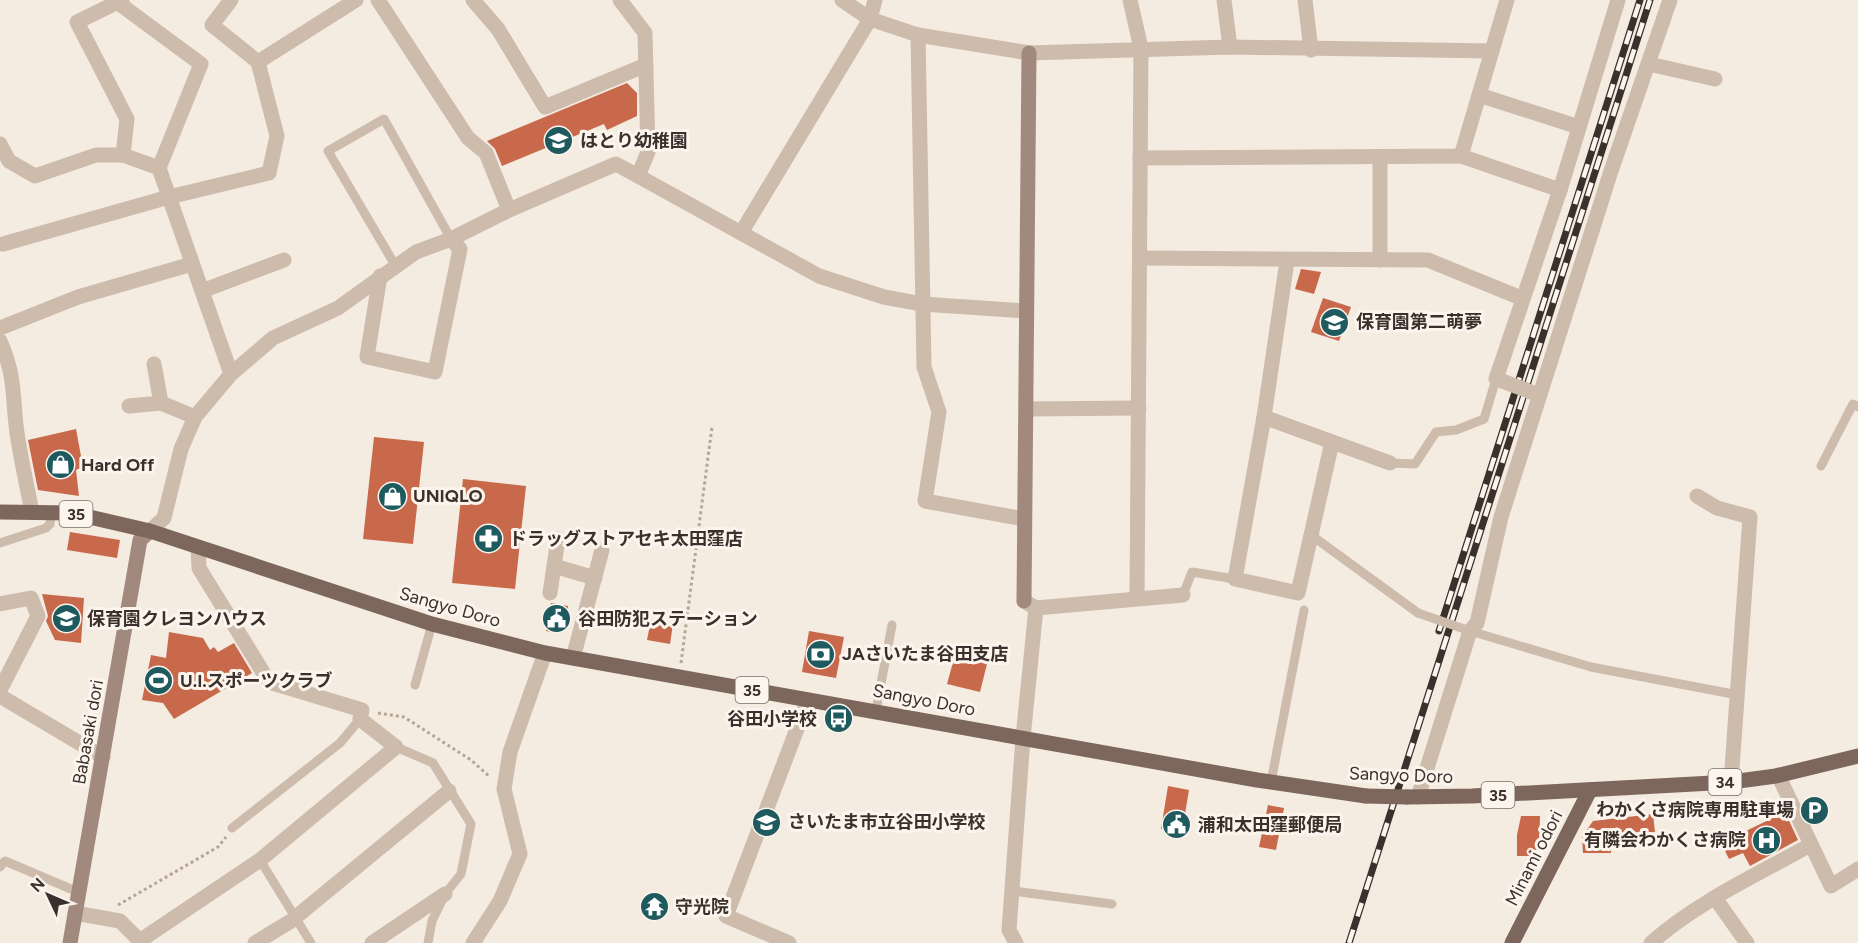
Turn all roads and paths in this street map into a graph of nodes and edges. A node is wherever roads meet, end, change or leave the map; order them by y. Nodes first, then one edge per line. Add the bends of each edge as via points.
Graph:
1 (231, 0) edge
2 (356, 0) edge
3 (378, 0) edge
4 (473, 0) edge
5 (620, 0) edge
6 (842, 0) edge
7 (875, 0) edge
8 (1130, 0) edge
9 (1224, 0) edge
10 (1305, 0) edge
11 (1507, 0) edge
12 (1618, 0) edge
13 (1670, 0) edge
14 (120, 1) edge
15 (870, 19) junction
16 (918, 35) junction
17 (1230, 47) junction
18 (1141, 48) junction
19 (1311, 50) junction
20 (1492, 51) junction
21 (1029, 53) junction
22 (258, 62) junction
23 (1649, 64) junction
24 (646, 65) junction
25 (1715, 79) dead end
26 (1479, 95) junction
27 (1579, 127) junction
28 (0, 146) edge
29 (123, 155) junction
30 (1461, 156) junction
31 (1380, 157) junction
32 (1140, 158) junction
33 (159, 168) junction
34 (638, 176) junction
35 (1560, 190) junction
36 (169, 197) junction
37 (509, 210) junction
38 (741, 233) junction
39 (451, 240) junction
40 (3, 244) dead end
41 (1141, 258) junction
42 (284, 260) dead end
43 (1380, 260) junction
44 (1287, 261) junction
45 (192, 264) junction
46 (395, 265) junction
47 (380, 276) junction
48 (202, 291) junction
49 (1521, 298) junction
50 (922, 304) junction
51 (1026, 311) junction
52 (0, 328) edge
53 (0, 341) edge
54 (154, 364) dead end
55 (231, 374) junction
56 (1499, 380) junction
57 (1536, 394) junction
58 (161, 403) junction
59 (129, 406) dead end
60 (1858, 407) edge
61 (1139, 408) junction
62 (1027, 409) junction
63 (195, 417) junction
64 (1264, 417) junction
65 (712, 427) dead end
66 (1332, 442) junction
67 (1390, 463) joint
68 (1821, 466) dead end
69 (1697, 496) dead end
70 (0, 512) edge
71 (32, 512) junction
72 (51, 513) junction
73 (1024, 519) junction
74 (150, 531) junction
75 (1311, 535) junction
76 (558, 539) dead end
77 (0, 543) edge
78 (198, 547) junction
79 (602, 550) dead end
80 (554, 566) junction
81 (594, 578) junction
82 (1235, 579) junction
83 (550, 592) dead end
84 (1183, 595) joint
85 (1137, 598) junction
86 (0, 604) edge
87 (1030, 605) junction
88 (1304, 610) dead end
89 (432, 624) junction
90 (892, 625) dead end
91 (1470, 631) junction
92 (545, 653) junction
93 (573, 658) junction
94 (679, 677) junction
95 (416, 685) dead end
96 (0, 690) edge
97 (1738, 695) junction
98 (0, 696) edge
99 (808, 700) junction
100 (876, 710) junction
101 (361, 715) junction
102 (1023, 738) junction
103 (396, 747) junction
104 (1858, 756) edge
105 (103, 757) junction
106 (1778, 775) junction
107 (1271, 782) junction
108 (1731, 782) junction
109 (504, 789) junction
110 (449, 790) junction
111 (1590, 790) junction
112 (1412, 797) junction
113 (232, 828) joint
114 (1810, 845) junction
115 (260, 860) junction
116 (0, 867) edge
117 (1858, 869) edge
118 (1013, 891) junction
119 (78, 892) junction
120 (445, 894) junction
121 (1715, 898) junction
122 (1112, 904) dead end
123 (75, 913) junction
124 (297, 916) junction
125 (120, 921) junction
126 (141, 941) edge
127 (1514, 942) edge
128 (70, 943) edge
129 (255, 943) edge
130 (311, 943) edge
131 (372, 943) edge
132 (428, 943) edge
133 (473, 943) edge
134 (789, 943) edge
135 (1016, 943) edge
136 (1651, 943) edge
137 (1747, 943) edge

1 - 22 street via 212,25
2 - 22 street
3 - 37 street via 468,138 486,153
4 - 24 street via 498,29 545,107
5 - 24 street via 645,33
6 - 15 street
7 - 15 street
8 - 18 street
9 - 17 street
10 - 19 street
11 - 20 street
12 - 27 street
13 - 23 street
14 - 29 street via 77,22 127,119
14 - 33 street via 201,64
15 - 16 street
15 - 38 street
16 - 21 street
16 - 50 street
17 - 18 street
17 - 19 street
18 - 21 street
18 - 32 street
19 - 20 street
20 - 26 street
21 - 51 street
22 - 36 street via 277,136 269,173
23 - 25 street
23 - 57 street
24 - 34 street via 648,152
26 - 27 street
26 - 30 street
27 - 35 street
28 - 29 street via 9,161 35,176 96,155
29 - 33 street
30 - 31 street
30 - 35 street
31 - 32 street
31 - 43 street
32 - 41 street
33 - 36 street
34 - 37 street via 616,164
34 - 38 street
35 - 49 street
36 - 40 street
36 - 45 street
37 - 39 street
38 - 50 street via 819,276 884,297
39 - 46 street via 416,252
39 - 46 lane via 384,119 328,151
39 - 47 street via 460,249 435,372 367,357
41 - 44 street
41 - 61 street
42 - 48 street
43 - 44 street
43 - 49 street via 1428,260
44 - 64 street
45 - 48 street
45 - 52 street via 78,297
46 - 47 street
47 - 55 street via 338,308 273,338
48 - 55 street
49 - 56 street
50 - 51 street
50 - 73 street via 924,367 939,412 925,501
51 - 62 street
53 - 71 street via 16,392 17,432
54 - 58 street
55 - 63 street
56 - 57 street, bridge
56 - 67 lane via 1484,419 1456,430 1436,432 1415,464
57 - 91 street via 1477,623
58 - 59 street
58 - 63 street
60 - 68 lane via 1853,404
61 - 62 street
61 - 85 street
62 - 73 street
63 - 74 street via 181,449 164,518
64 - 66 street
64 - 82 street
65 - 94 path
66 - 67 street
66 - 75 street
69 - 97 street via 1717,508 1750,517
70 - 71 main road, Sangyo Doro / 35
71 - 72 main road, Sangyo Doro / 35
72 - 74 main road, Sangyo Doro / 35 via 72,513
72 - 77 lane via 46,528
73 - 87 street
74 - 78 main road, Sangyo Doro / 35
74 - 105 street, Babasaki dori via 140,540
75 - 82 street via 1298,593
75 - 91 lane, bridge via 1418,613
76 - 80 street
78 - 89 main road, Sangyo Doro / 35
78 - 101 street via 199,568 269,682
79 - 81 street
80 - 81 street
80 - 83 street
81 - 93 street
82 - 84 lane via 1192,572
84 - 85 street
85 - 87 street
86 - 96 street via 31,598 38,616
87 - 102 street
88 - 107 lane
89 - 92 main road, Sangyo Doro / 35
89 - 95 lane
90 - 100 lane
91 - 97 lane via 1591,667
91 - 112 street
92 - 93 main road, Sangyo Doro / 35
92 - 109 street via 510,752
93 - 94 main road, Sangyo Doro / 35
94 - 99 main road, Sangyo Doro / 35
97 - 108 street
98 - 105 street
99 - 100 main road, Sangyo Doro / 35
99 - 134 street via 726,916
100 - 102 main road, Sangyo Doro / 35
101 - 103 street
101 - 109 path via 404,717 471,760
101 - 113 lane via 340,743
102 - 107 main road, Sangyo Doro / 35
102 - 118 street
103 - 110 lane via 433,763
103 - 115 street
104 - 106 main road, Sangyo Doro / 34
105 - 119 street, Babasaki dori
106 - 108 main road, Sangyo Doro / 34
106 - 114 street
107 - 112 main road, Sangyo Doro / 35, bridge via 1366,796
108 - 111 main road, Sangyo Doro / 34
109 - 133 street via 520,854 500,901
110 - 120 lane via 471,824 461,874
110 - 124 street
111 - 112 main road, Sangyo Doro / 35
111 - 127 main road, Minami odori
113 - 125 path via 218,847 117,906
114 - 117 street via 1831,886
114 - 121 street
115 - 124 lane
115 - 126 street
116 - 119 lane via 5,861
118 - 122 lane
118 - 135 street via 1009,930
119 - 123 street, Babasaki dori
120 - 131 street
120 - 132 lane via 432,921
121 - 136 street
121 - 137 street
123 - 125 street
123 - 128 street, Babasaki dori
124 - 129 street
124 - 130 lane
125 - 126 street

